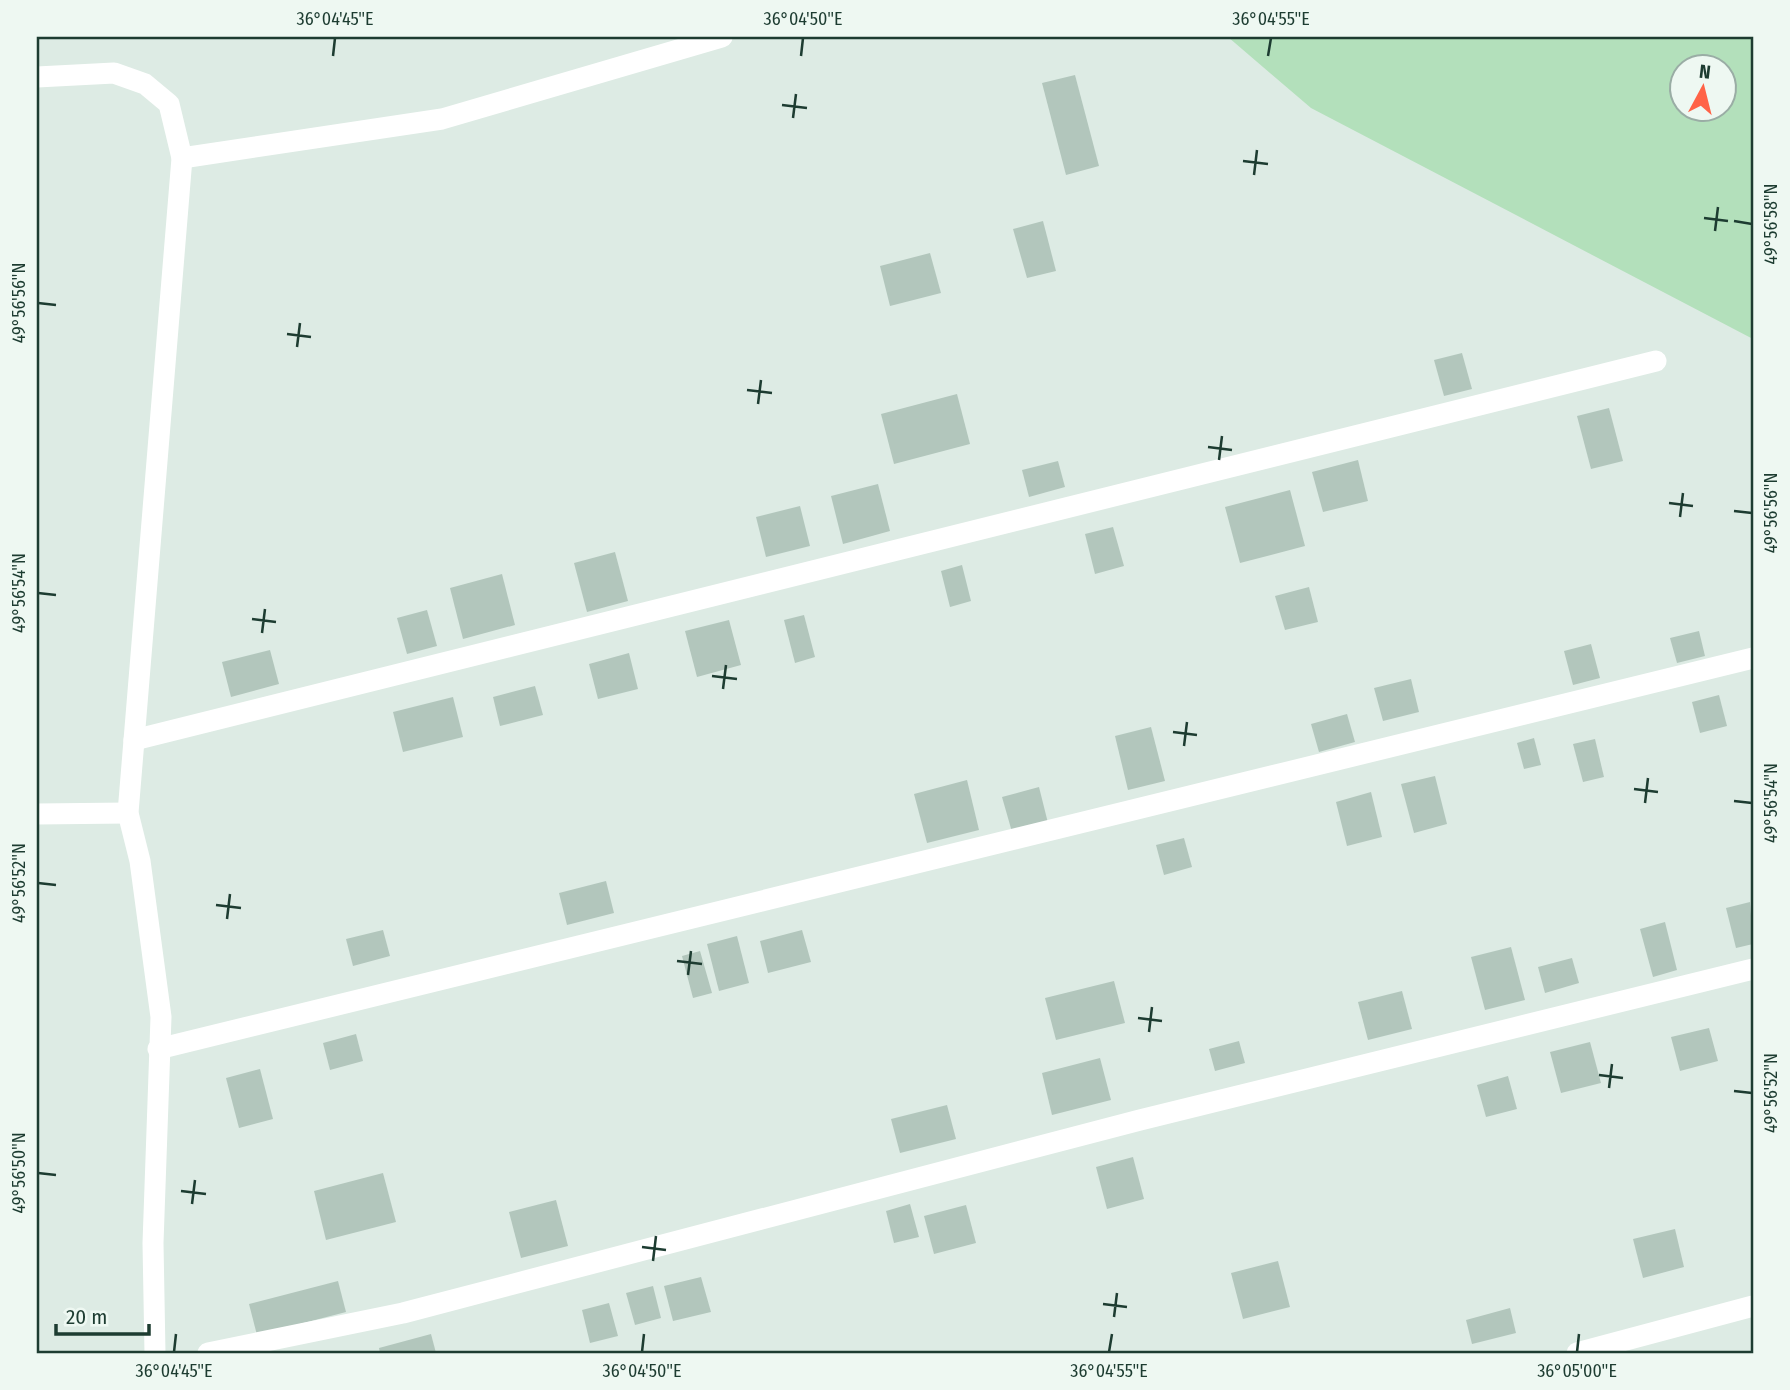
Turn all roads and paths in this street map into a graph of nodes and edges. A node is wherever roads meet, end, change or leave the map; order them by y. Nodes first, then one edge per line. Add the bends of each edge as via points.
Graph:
1 (722, 37) edge
2 (37, 77) edge
3 (181, 158) junction
4 (1656, 361) dead end
5 (1753, 658) edge
6 (134, 740) junction
7 (128, 813) junction
8 (37, 814) edge
9 (1753, 969) edge
10 (158, 1049) junction
11 (1753, 1306) edge
12 (155, 1353) edge
13 (208, 1353) edge
14 (1577, 1353) edge

1 - 3 street via 442,119
2 - 3 street via 114,73 145,84 169,104
3 - 6 street
4 - 6 street
5 - 10 street
6 - 7 street
7 - 8 street
7 - 10 street via 140,862 161,1017
9 - 13 street via 1140,1120 403,1313
10 - 12 street
11 - 14 street

